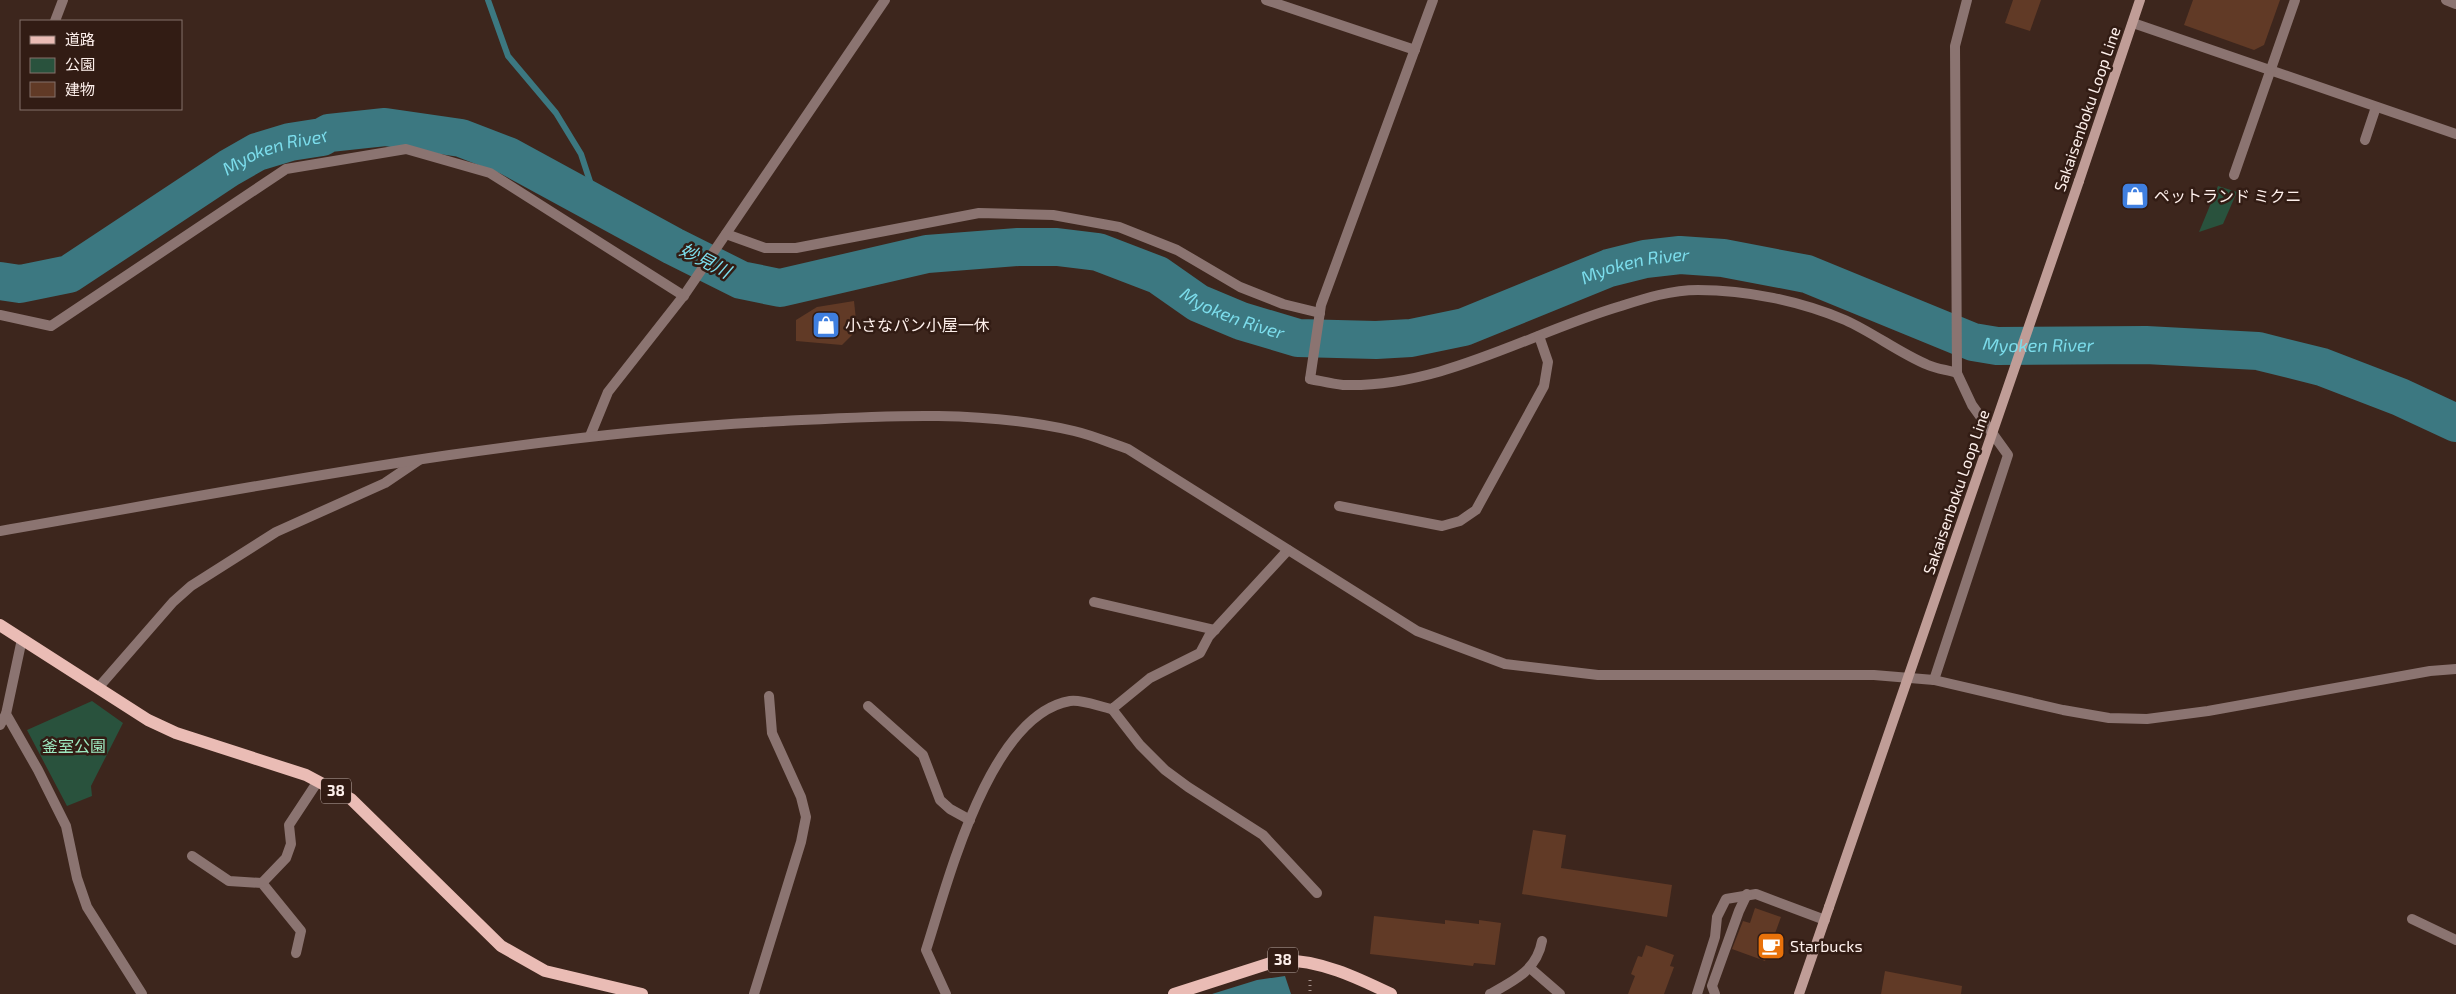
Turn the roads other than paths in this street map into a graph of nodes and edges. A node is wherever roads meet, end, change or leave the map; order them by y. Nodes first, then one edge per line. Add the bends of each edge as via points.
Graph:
1 (62, 0) edge
2 (884, 0) edge
3 (1266, 0) edge
4 (1433, 0) edge
5 (1967, 0) edge
6 (2140, 0) edge
7 (2295, 0) edge
8 (2446, 0) edge
9 (2456, 4) edge
10 (55, 20) edge
11 (2133, 23) junction
12 (1415, 50) junction
13 (2270, 70) junction
14 (2376, 107) junction
15 (2456, 134) edge
16 (2365, 140) dead end
17 (2234, 175) dead end
18 (726, 235) junction
19 (685, 295) junction
20 (1320, 313) junction
21 (0, 315) edge
22 (1539, 336) junction
23 (1957, 372) junction
24 (590, 436) junction
25 (418, 460) junction
26 (1339, 506) dead end
27 (0, 531) edge
28 (1288, 550) junction
29 (1094, 602) dead end
30 (0, 625) edge
31 (1215, 630) junction
32 (22, 639) junction
33 (2456, 669) edge
34 (1934, 680) junction
35 (98, 688) junction
36 (769, 696) dead end
37 (868, 706) dead end
38 (1112, 709) junction
39 (6, 714) junction
40 (0, 725) edge
41 (318, 781) junction
42 (970, 820) junction
43 (192, 856) dead end
44 (262, 883) junction
45 (1317, 893) dead end
46 (1747, 894) junction
47 (2412, 918) dead end
48 (1825, 920) junction
49 (2456, 940) edge
50 (1542, 941) dead end
51 (296, 953) dead end
52 (1530, 968) junction
53 (142, 994) edge
54 (642, 994) edge
55 (754, 994) edge
56 (946, 994) edge
57 (1174, 994) edge
58 (1391, 994) edge
59 (1490, 994) edge
60 (1560, 994) edge
61 (1696, 994) edge
62 (1715, 994) edge
63 (1799, 994) edge

1 - 10 street
2 - 18 street
3 - 12 street
4 - 12 street
5 - 23 street via 1955,46
6 - 11 main road, Sakaisenboku Loop Line
7 - 13 street
8 - 9 street
11 - 13 street
11 - 48 main road, Sakaisenboku Loop Line, bridge
12 - 20 street
13 - 14 street
13 - 17 street
14 - 15 street
14 - 16 street
18 - 19 street
18 - 20 street via 765,248 796,248 978,214 1053,215 1119,227 1177,250 1240,287 1282,304
19 - 21 street via 490,173 406,149 286,168 51,326
19 - 24 street via 608,392
20 - 22 street via 1310,379 1342,385 1381,383 1430,374 1493,355
22 - 23 street via 1591,314 1658,295 1697,290 1744,293 1793,303 1844,320 1929,366
22 - 26 street via 1548,362 1544,386 1476,510 1460,521 1442,526
23 - 34 street via 1972,405 2008,454
24 - 25 street
24 - 28 street via 745,422 913,414 1030,422 1078,431 1128,449
25 - 27 street
25 - 35 street via 386,482 276,532 191,586
28 - 31 street
28 - 34 street via 1417,632 1506,664 1598,675 1874,675
29 - 31 street
30 - 32 main road, 38
31 - 38 street via 1200,653 1150,678
32 - 35 main road, 38
32 - 39 street
33 - 34 street via 2147,719 2109,718 2063,710
35 - 41 main road, 38 via 148,720 176,733
36 - 55 street via 772,733 801,797 806,817
37 - 42 street via 923,755 940,800 950,810
38 - 42 street via 1072,701 1049,708 1022,731 999,758
38 - 45 street via 1140,745 1166,770 1262,835
39 - 40 street
39 - 53 street via 66,826 87,907
41 - 44 street via 289,825 291,844 286,858
41 - 54 main road, 38 via 351,799 501,946 545,971
42 - 56 street via 926,950
43 - 44 street via 229,880
44 - 51 street via 301,932
46 - 48 street via 1756,894
46 - 61 street via 1726,899 1717,917 1715,938
46 - 62 street via 1712,986
47 - 49 street
48 - 63 main road, Sakaisenboku Loop Line
50 - 52 street via 1539,956
52 - 59 street
52 - 60 street
57 - 58 main road, 38 via 1280,960 1327,966

